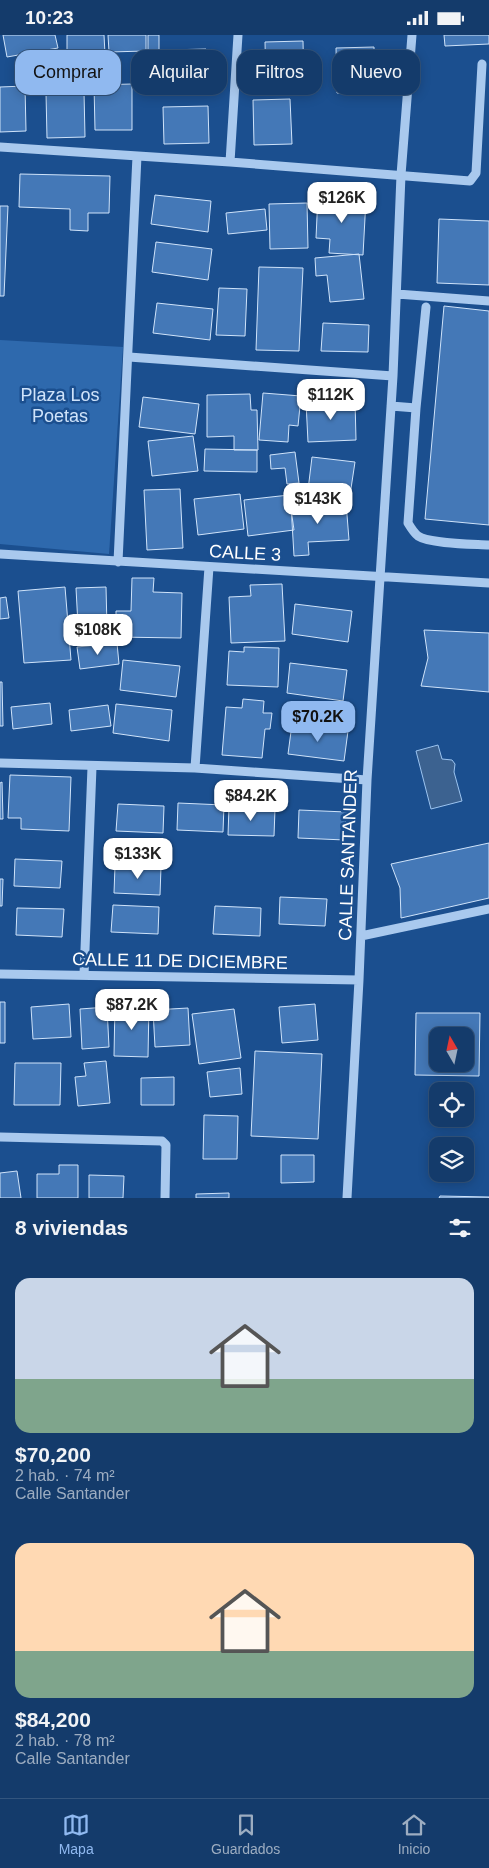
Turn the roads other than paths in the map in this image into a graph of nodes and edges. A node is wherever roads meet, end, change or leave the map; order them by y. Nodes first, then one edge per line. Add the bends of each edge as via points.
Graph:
1 (238, 35) edge
2 (412, 35) edge
3 (482, 64) dead end
4 (0, 147) edge
5 (137, 155) junction
6 (230, 162) junction
7 (401, 175) junction
8 (396, 294) junction
9 (489, 301) edge
10 (426, 307) dead end
11 (129, 357) junction
12 (393, 376) junction
13 (391, 406) junction
14 (416, 408) junction
15 (489, 545) edge
16 (0, 554) edge
17 (118, 562) junction
18 (209, 567) junction
19 (380, 577) junction
20 (489, 583) edge
21 (0, 763) edge
22 (92, 767) junction
23 (195, 768) junction
24 (367, 780) junction
25 (489, 909) edge
26 (361, 936) junction
27 (0, 974) edge
28 (84, 975) junction
29 (359, 981) junction
30 (0, 1137) edge
31 (165, 1198) edge
32 (347, 1198) edge

1 - 6 street
2 - 7 street, CALLE SANTANDER
3 - 7 street via 474,177 470,181
4 - 5 street
5 - 6 street
5 - 11 street
6 - 7 street
7 - 8 street, CALLE SANTANDER
8 - 9 street
8 - 12 street, CALLE SANTANDER
10 - 14 street
11 - 12 street
11 - 17 street
12 - 13 street, CALLE SANTANDER
13 - 14 street
13 - 19 street, CALLE SANTANDER
14 - 15 street via 408,523 419,537 430,540
16 - 17 street, CALLE 3
17 - 18 street, CALLE 3
18 - 19 street, CALLE 3
18 - 23 street
19 - 20 street, CALLE 3
19 - 24 street, CALLE SANTANDER
21 - 22 street
22 - 23 street
22 - 28 street
23 - 24 street
24 - 26 street, CALLE SANTANDER
25 - 26 street
26 - 29 street, CALLE SANTANDER
27 - 28 street, CALLE 11 DE DICIEMBRE
28 - 29 street, CALLE 11 DE DICIEMBRE
29 - 32 street, CALLE SANTANDER
30 - 31 street via 162,1141 166,1145

